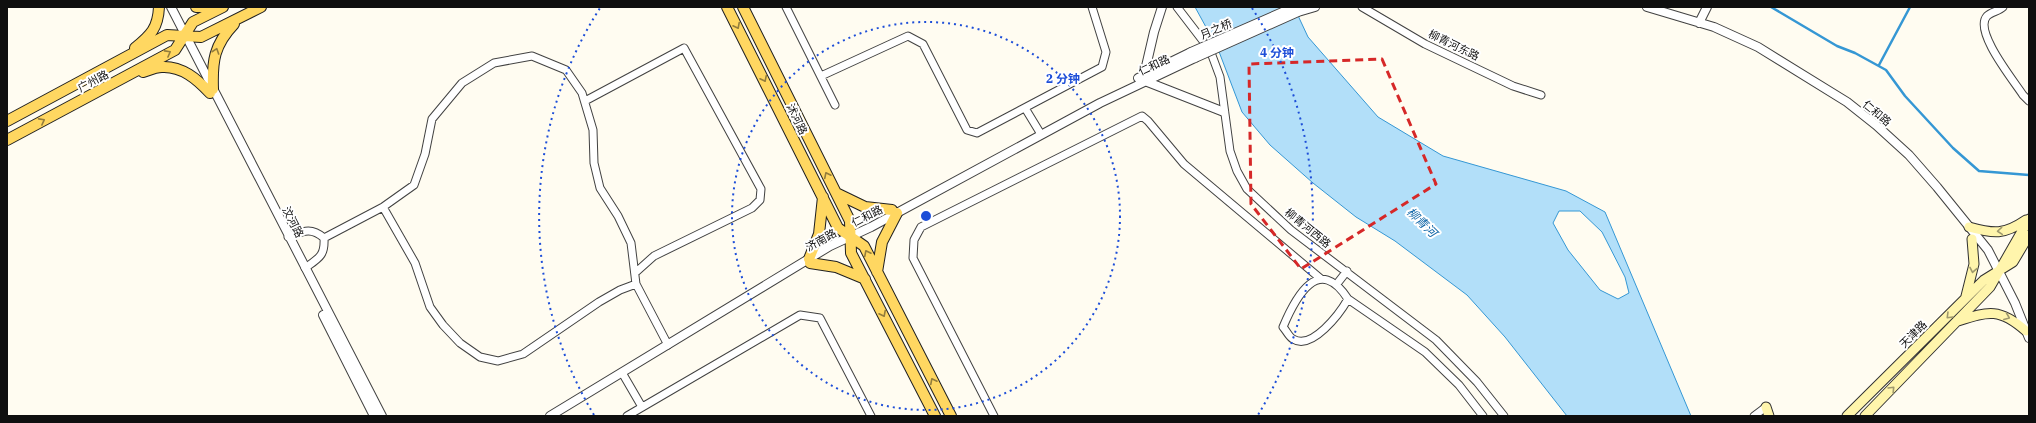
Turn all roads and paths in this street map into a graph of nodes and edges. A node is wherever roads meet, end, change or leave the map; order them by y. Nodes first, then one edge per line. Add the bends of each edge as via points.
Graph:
1 (159, 7) edge
2 (171, 7) edge
3 (196, 7) edge
4 (215, 7) edge
5 (223, 7) edge
6 (261, 7) edge
7 (727, 7) edge
8 (743, 7) edge
9 (786, 7) edge
10 (1092, 7) edge
11 (1162, 7) edge
12 (1177, 7) edge
13 (1315, 7) edge
14 (1362, 7) edge
15 (1647, 7) edge
16 (1666, 7) edge
17 (1707, 7) edge
18 (2003, 7) edge
19 (1296, 9) edge
20 (238, 18) junction
21 (1699, 23) junction
22 (185, 37) junction
23 (1193, 55) joint
24 (121, 60) junction
25 (821, 76) junction
26 (126, 77) junction
27 (1145, 78) junction
28 (211, 91) junction
29 (1541, 95) dead end
30 (585, 101) junction
31 (2029, 101) edge
32 (835, 105) dead end
33 (1025, 108) junction
34 (1224, 112) junction
35 (7, 121) edge
36 (1039, 131) junction
37 (7, 140) edge
38 (836, 193) junction
39 (823, 197) junction
40 (383, 206) junction
41 (894, 212) junction
42 (2029, 219) edge
43 (1969, 227) junction
44 (2029, 236) edge
45 (288, 237) junction
46 (851, 237) junction
47 (324, 238) junction
48 (1972, 239) junction
49 (809, 261) junction
50 (305, 268) junction
51 (1347, 271) junction
52 (1998, 271) junction
53 (877, 272) junction
54 (634, 273) junction
55 (865, 279) junction
56 (1321, 279) junction
57 (636, 284) junction
58 (1336, 285) junction
59 (1348, 299) junction
60 (1964, 300) junction
61 (1957, 321) junction
62 (2028, 331) edge
63 (668, 345) junction
64 (624, 376) junction
65 (642, 407) junction
66 (1768, 412) edge
67 (630, 415) edge
68 (374, 416) edge
69 (382, 416) edge
70 (550, 416) edge
71 (557, 416) edge
72 (871, 416) edge
73 (936, 416) edge
74 (951, 416) edge
75 (994, 416) edge
76 (1483, 416) edge
77 (1504, 416) edge
78 (1754, 416) edge
79 (1847, 416) edge
80 (1865, 416) edge

1 - 24 main road via 157,24 150,36
2 - 22 street, 汶河路
3 - 4 main road
5 - 22 main road, 广州路 via 193,22
6 - 20 main road, 广州路
7 -> 39 main road, 沭河路
38 -> 8 main road, 沭河路
9 - 25 street
10 - 33 street via 1106,52 1102,67
11 - 27 street
12 - 34 street, 柳青河西路 via 1210,50 1220,77
13 - 19 street
14 - 29 street, 柳青河东路 via 1425,44 1513,86
15 - 21 street, 仁和路
16 - 21 street, 仁和路
17 - 21 street
18 - 31 street via 1987,16 1984,23 1987,41
19 - 23 street, 月之桥, bridge
20 - 22 main road, 广州路 via 201,37
28 -> 20 main road via 215,53 222,36
21 - 43 street, 仁和路 via 1724,30 1758,47 1847,102 1909,155
21 - 48 street, 仁和路 via 1755,51 1849,110 1906,158
22 - 24 main road, 广州路 via 167,35
26 -> 22 main road, 广州路 via 175,50
22 - 28 street, 汶河路
23 - 27 street, 仁和路
24 - 35 main road, 广州路
25 - 32 street
25 - 33 street via 908,36 923,44 967,130 977,133
26 - 28 main road via 161,67 180,70 196,78
37 -> 26 main road, 广州路
27 - 34 street via 1170,93
27 - 36 street, 仁和路
27 - 41 street, 仁和路
28 - 45 street, 汶河路
28 - 68 street, 汶河路
30 - 40 street via 566,70 532,56 494,63 462,83 432,119 426,154 414,185
30 - 54 street via 593,130 594,164 600,188 618,216 630,243
30 - 54 street via 684,48 761,189 760,200 752,208 654,256
33 - 36 street
34 - 51 street, 柳青河西路 via 1230,151 1247,189 1291,230
36 - 41 street, 仁和路
38 - 41 main road via 865,207
38 - 46 main road, 沭河路 via 850,221
39 - 46 main road, 沭河路 via 838,228
39 - 49 main road via 819,234
40 - 47 street
40 - 57 street via 415,263 430,307 460,343 480,358 498,361 522,354 599,302
41 - 46 street, 仁和路 via 868,223
41 - 53 main road via 882,242
42 -> 43 main road via 2011,230 1995,232
42 - 52 main road, 天津路
43 - 52 street, 仁和路 via 1988,250
44 - 52 main road, 天津路 via 2013,262
45 - 47 street via 306,231 316,231
45 - 50 street, 汶河路
46 - 49 street, 济南路
53 -> 46 main road, 沭河路 via 864,246
46 - 55 main road, 沭河路 via 852,253
47 - 50 street via 325,249 320,257
48 - 52 street, 仁和路
48 -> 60 main road via 1974,264 1970,286
49 - 55 main road via 836,267
49 - 63 street, 济南路
49 - 64 street, 济南路
50 - 69 street, 汶河路
51 - 58 street
51 - 77 street, 柳青河西路 via 1436,340 1477,382
52 - 60 main road, 天津路 via 1984,280
52 - 61 main road, 天津路 via 1990,287
52 - 62 street, 仁和路
74 -> 53 main road, 沭河路
54 - 57 street
55 -> 73 main road, 沭河路
56 - 58 street via 1330,280
56 - 59 street via 1309,285 1293,304 1283,326 1293,339 1303,342 1315,336 1340,315
56 - 75 street via 1184,164 1142,116 921,227 914,240 913,258
57 - 63 street
58 - 59 street
59 - 76 street via 1425,352 1459,384
60 -> 79 main road, 天津路
61 -> 62 main road via 1981,314 1997,313 2012,318
80 -> 61 main road, 天津路
63 - 70 street, 济南路
64 - 65 street
64 - 71 street, 济南路
65 - 67 street
65 - 72 street via 800,315 820,318
66 - 78 street

